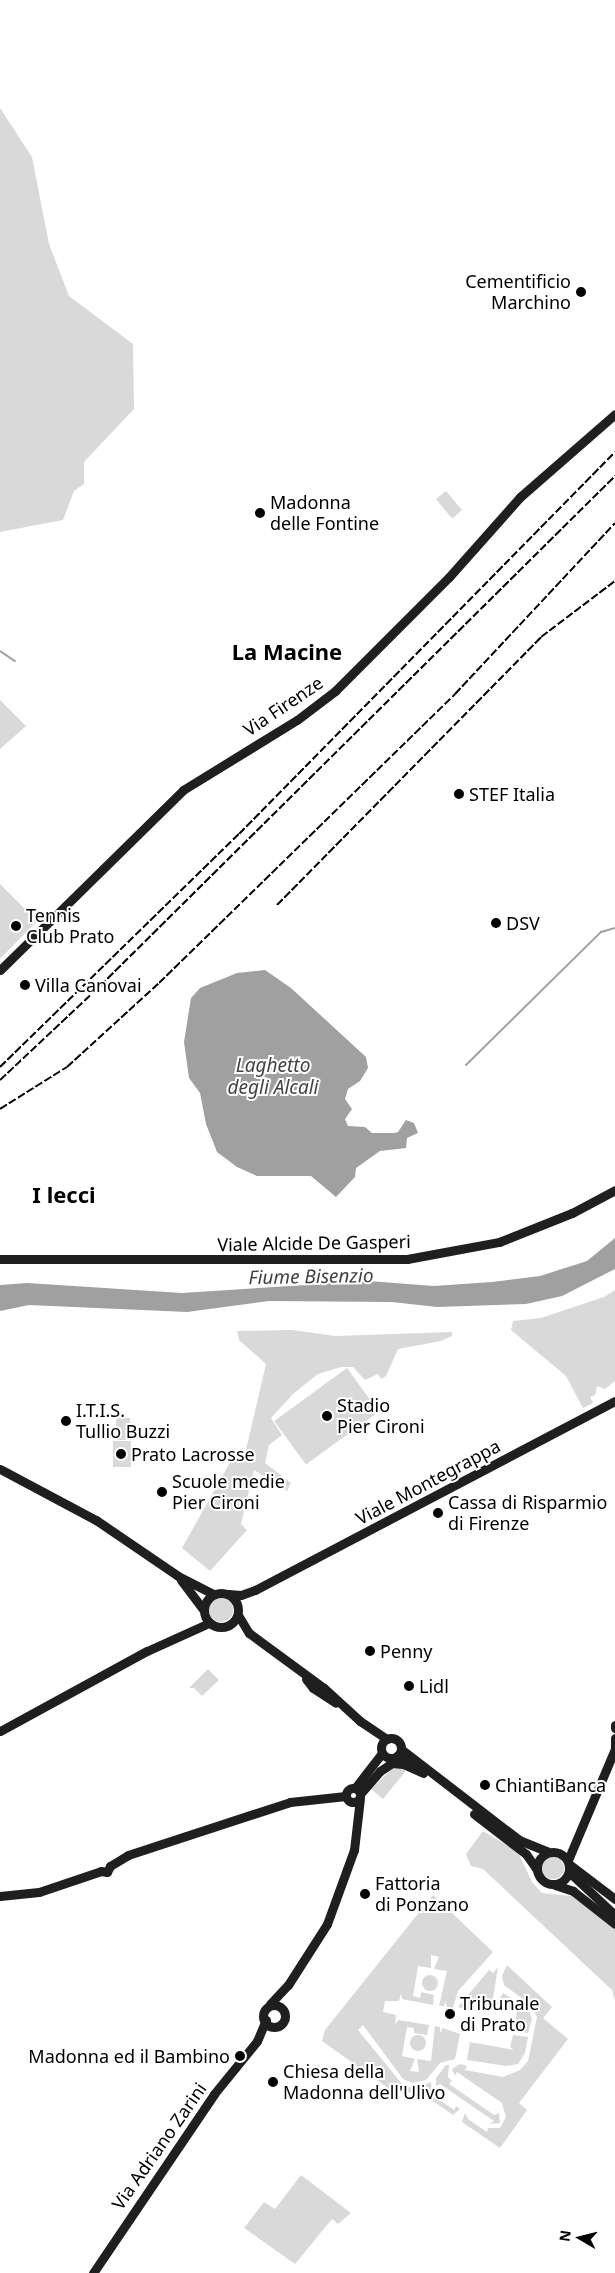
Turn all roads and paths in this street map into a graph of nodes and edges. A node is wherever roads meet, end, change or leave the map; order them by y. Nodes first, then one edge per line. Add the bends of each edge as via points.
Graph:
1 (615, 414) edge
2 (0, 970) edge
3 (615, 1190) edge
4 (0, 1259) edge
5 (615, 1401) edge
6 (0, 1469) edge
7 (178, 1576) junction
8 (255, 1590) junction
9 (213, 1594) junction
10 (228, 1594) junction
11 (204, 1611) junction
12 (238, 1611) junction
13 (209, 1623) junction
14 (228, 1626) junction
15 (186, 1631) junction
16 (249, 1633) junction
17 (360, 1721) junction
18 (0, 1731) edge
19 (615, 1738) edge
20 (387, 1739) junction
21 (381, 1750) junction
22 (615, 1750) edge
23 (400, 1752) junction
24 (423, 1773) junction
25 (355, 1796) junction
26 (577, 1835) junction
27 (549, 1852) junction
28 (559, 1853) junction
29 (569, 1865) junction
30 (537, 1870) junction
31 (555, 1885) junction
32 (0, 1896) edge
33 (615, 1899) edge
34 (614, 1915) edge
35 (615, 1924) edge
36 (288, 1985) junction
37 (270, 2004) junction
38 (281, 2008) junction
39 (266, 2020) junction
40 (274, 2028) junction
41 (257, 2041) junction
42 (93, 2273) edge

1 - 2 main road, Via Firenze via 520,497 448,577 335,691 297,720 183,790
3 - 4 main road, Viale Alcide De Gasperi via 572,1213 499,1242 407,1259
5 - 8 main road, Viale Montegrappa
6 - 7 main road via 96,1520
7 - 9 main road
7 - 11 main road
8 - 10 main road via 241,1595
8 - 12 main road
9 - 10 main road
9 - 11 main road
10 - 12 main road
11 - 13 main road
11 - 15 main road
12 - 14 main road
12 - 16 main road
13 - 14 main road via 218,1628
13 - 15 main road
14 - 16 main road
15 - 18 main road
16 - 17 main road via 304,1676 325,1697
17 - 20 main road
17 - 21 main road
19 - 22 main road
20 - 21 main road
20 - 23 main road via 397,1740
21 - 23 main road via 390,1758
21 - 25 main road
22 - 26 main road
23 - 24 main road
23 - 27 main road via 519,1840
24 - 25 main road via 403,1764 392,1764 380,1771
24 - 30 main road via 520,1848
25 - 32 main road via 290,1802 137,1851 106,1868 39,1892
25 - 36 main road via 357,1829 354,1850 326,1924
26 - 28 main road
26 - 29 main road
27 - 28 main road
27 - 30 main road via 541,1857
28 - 29 main road
29 - 31 main road via 564,1881
29 - 33 main road
29 - 34 main road via 583,1887
30 - 31 main road via 543,1881
31 - 35 main road via 574,1891
36 - 37 main road
36 - 38 main road
37 - 38 main road
37 - 39 main road via 266,2009
38 - 40 main road via 283,2022
39 - 40 main road
39 - 41 main road
40 - 41 main road
41 - 42 main road, Via Adriano Zarini via 214,2094

